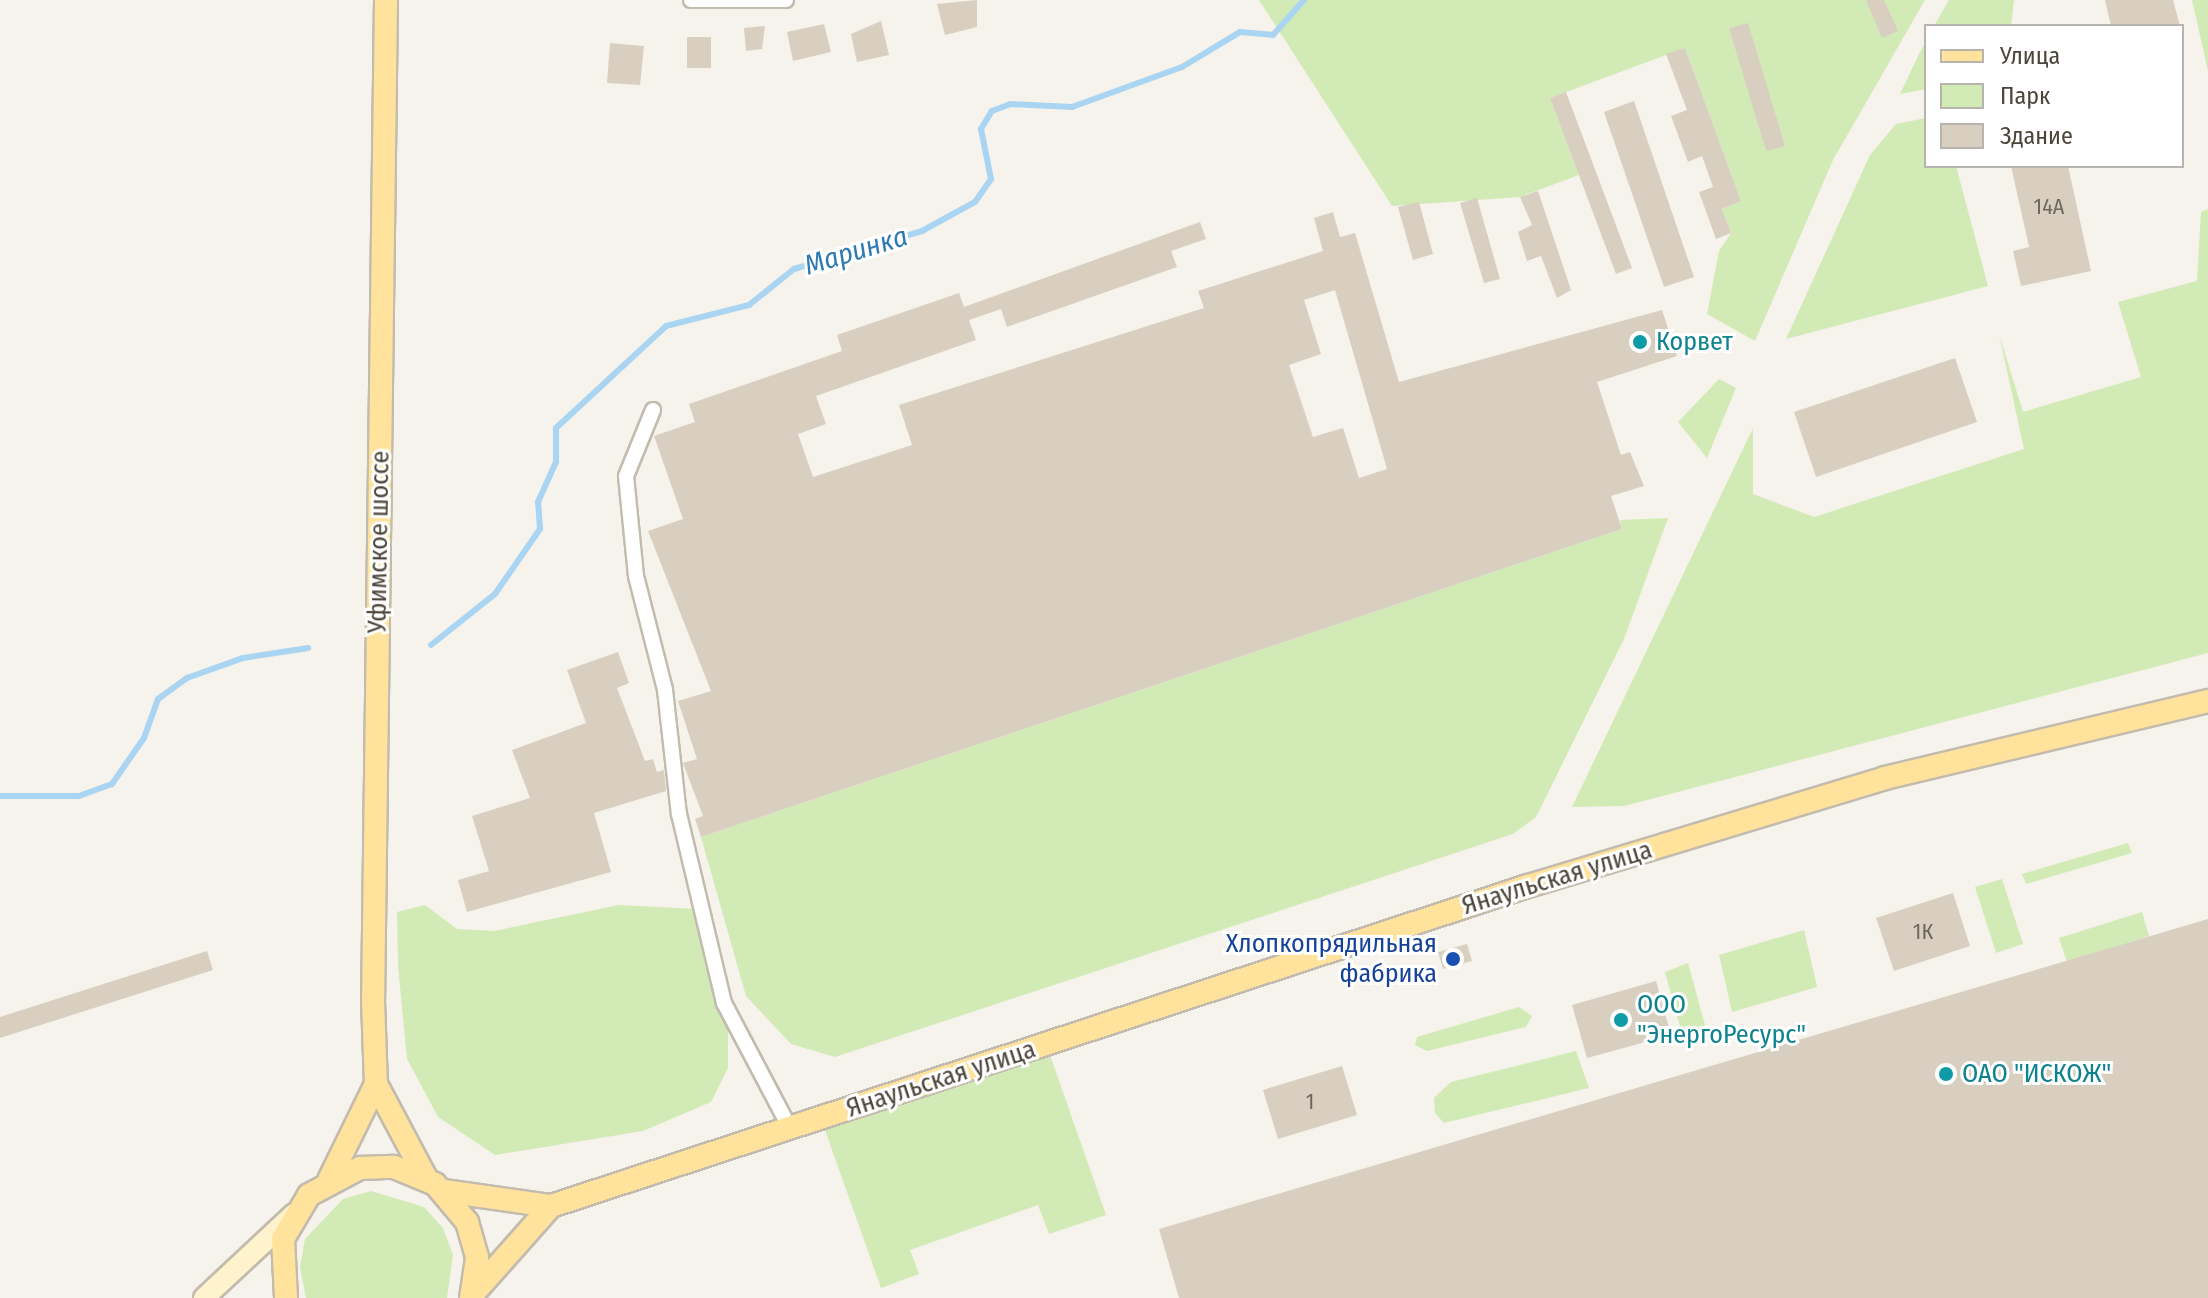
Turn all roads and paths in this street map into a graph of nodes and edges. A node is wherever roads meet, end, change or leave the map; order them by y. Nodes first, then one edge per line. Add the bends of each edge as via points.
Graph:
1 (386, 0) edge
2 (691, 0) edge
3 (780, 1) edge
4 (653, 410) dead end
5 (2208, 701) edge
6 (376, 1084) junction
7 (790, 1128) junction
8 (329, 1180) junction
9 (435, 1185) junction
10 (551, 1206) junction
11 (294, 1214) junction
12 (472, 1297) edge
13 (204, 1298) edge
14 (286, 1298) edge

1 - 6 main road, Уфимское шоссе
2 - 3 street
4 - 7 street via 626,476 636,576 665,690 679,814 724,1003
5 - 7 main road, Янаульская улица via 1885,778 1528,886
6 - 8 main road
6 - 9 main road
7 - 10 main road, Янаульская улица
8 - 9 main road via 372,1168
8 - 11 main road
9 - 10 main road
9 - 12 main road via 470,1234 477,1258
10 - 12 main road
11 - 13 main road
11 - 14 main road via 280,1267

